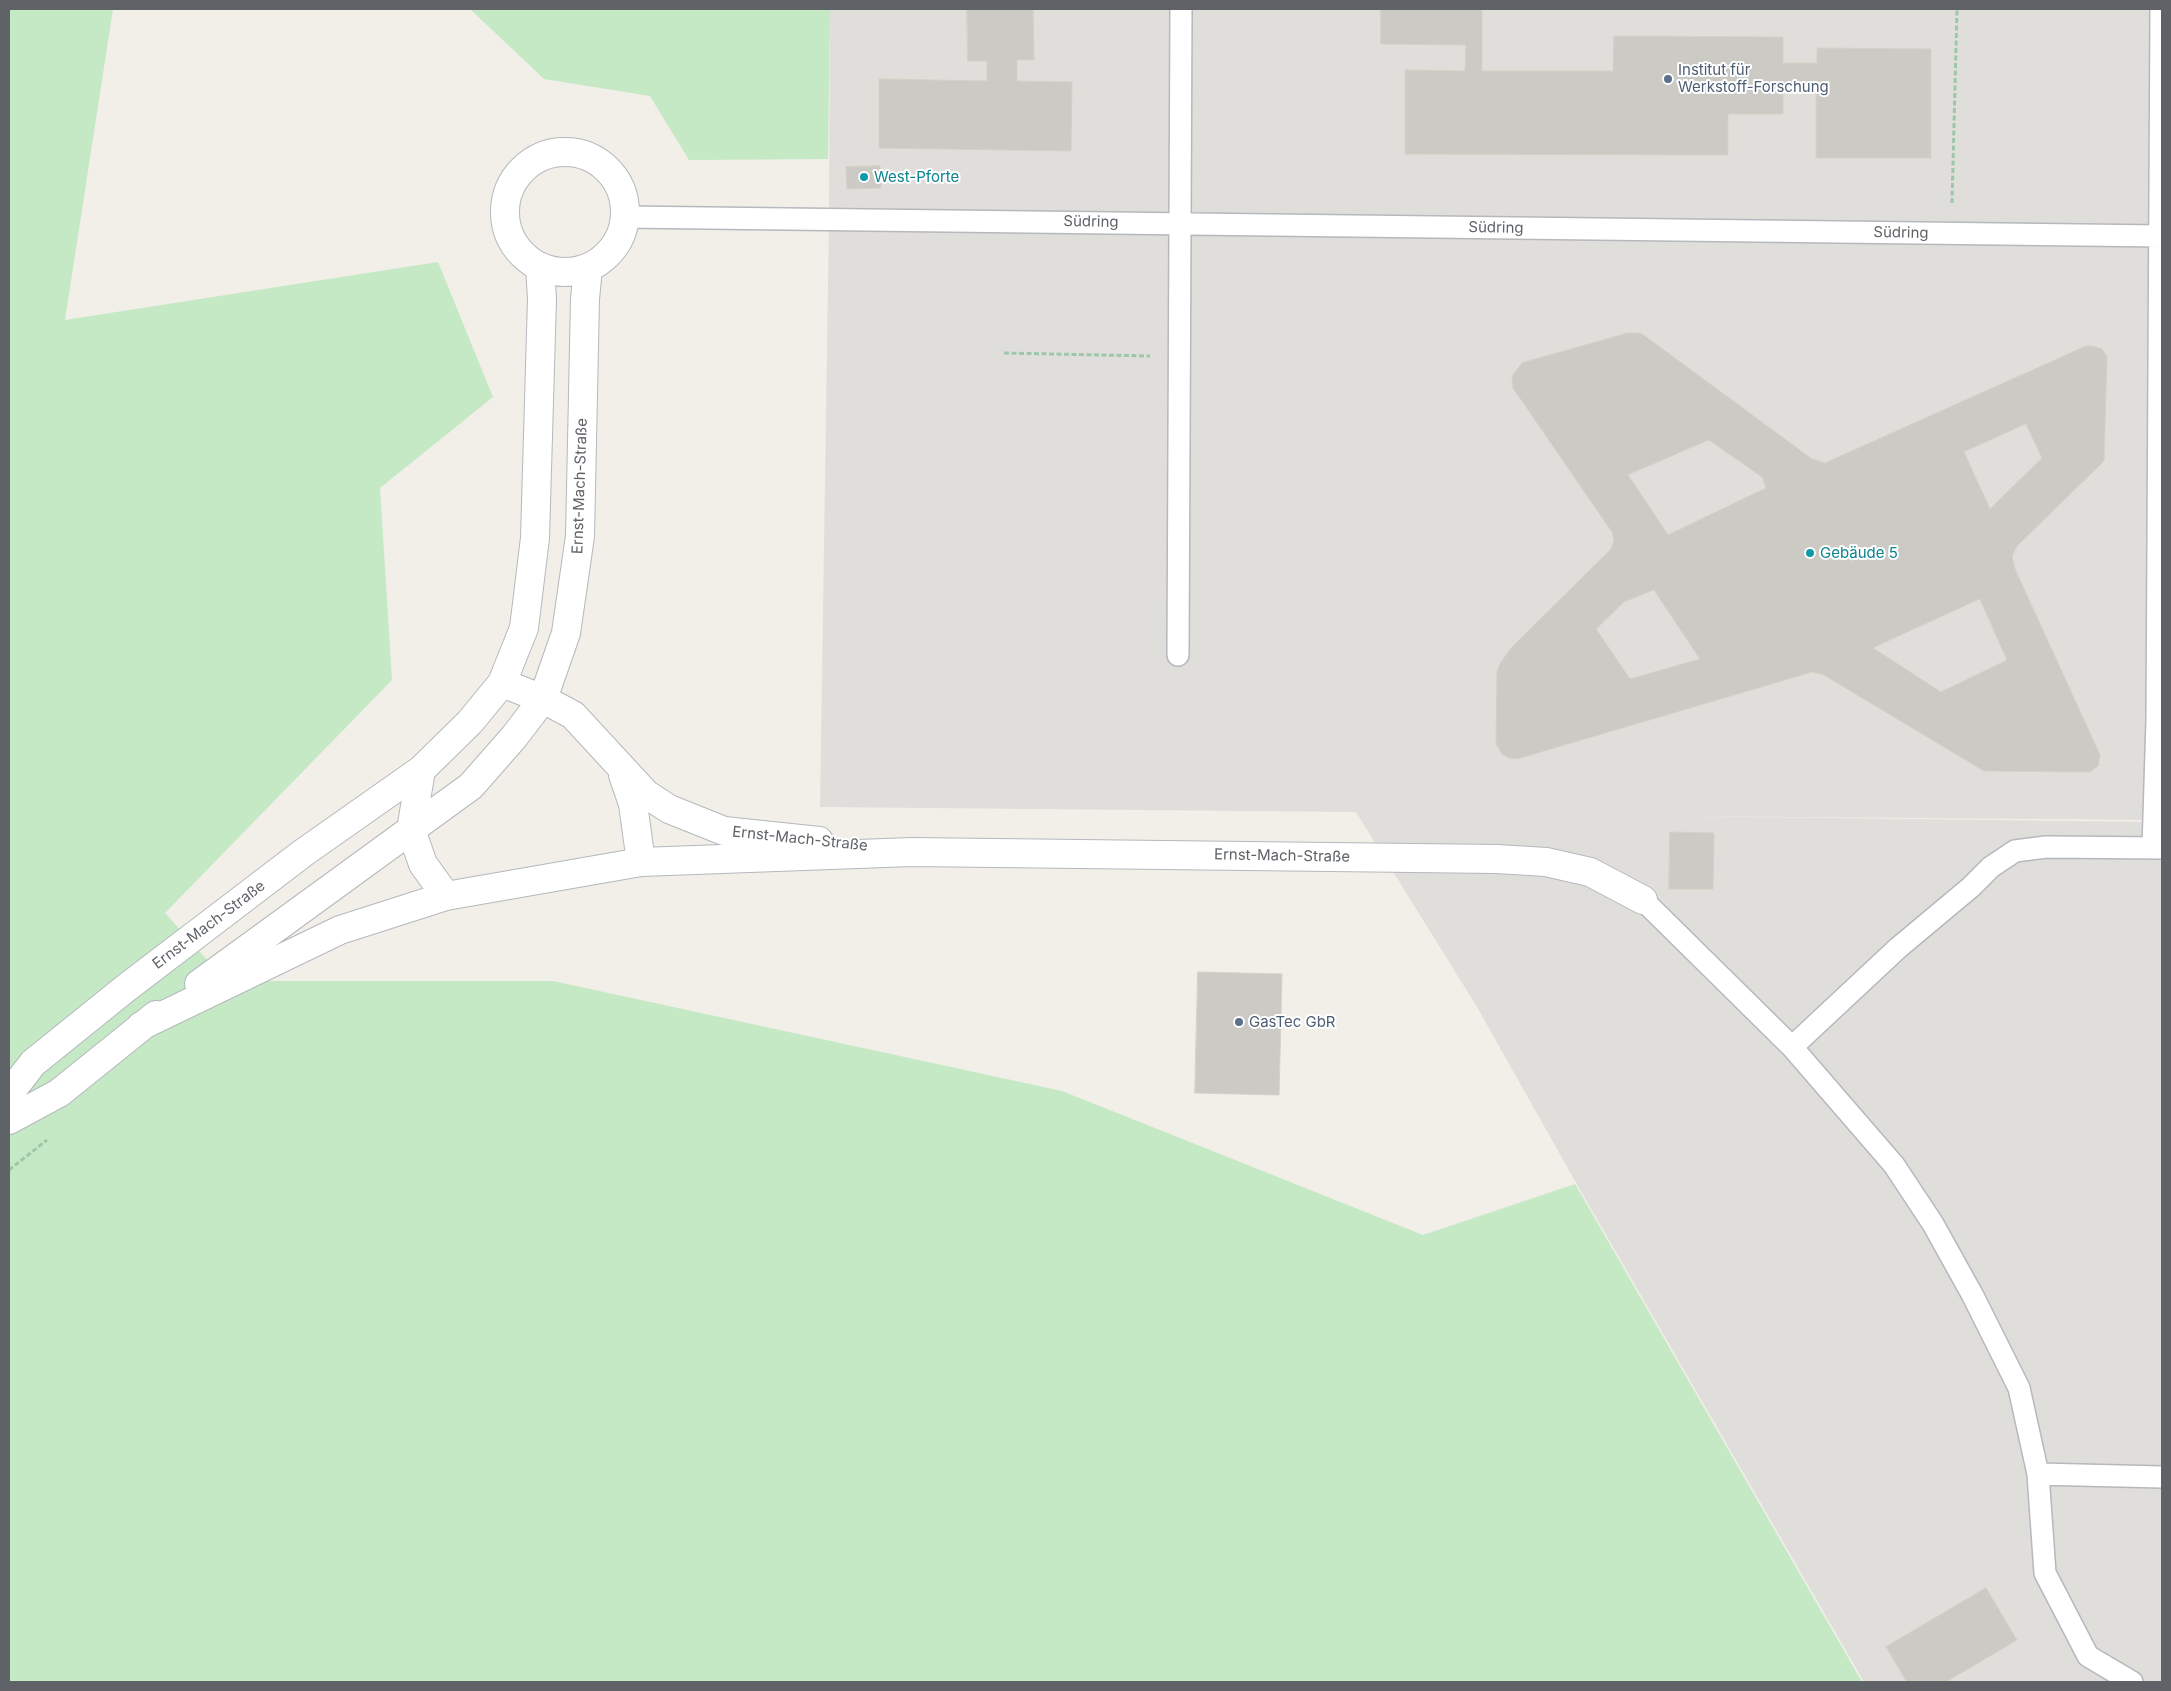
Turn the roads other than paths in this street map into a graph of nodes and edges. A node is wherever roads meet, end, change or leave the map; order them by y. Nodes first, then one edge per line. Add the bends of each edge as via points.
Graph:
1 (1181, 9) edge
2 (2161, 9) edge
3 (626, 217) junction
4 (1178, 223) junction
5 (2160, 236) edge
6 (540, 267) junction
7 (588, 268) junction
8 (1178, 655) dead end
9 (502, 683) junction
10 (543, 699) junction
11 (2160, 720) edge
12 (619, 764) junction
13 (421, 770) junction
14 (411, 830) junction
15 (2158, 848) edge
16 (912, 852) junction
17 (641, 862) junction
18 (446, 896) junction
19 (1644, 900) joint
20 (141, 1026) junction
21 (1792, 1047) junction
22 (9, 1094) edge
23 (9, 1120) edge
24 (2038, 1474) junction
25 (2162, 1477) edge
26 (2132, 1682) edge

1 - 4 lane
2 - 5 lane
3 - 4 lane, Südring
3 - 6 street via 624,197 616,179 602,165 586,156 566,152 547,155 530,164 516,178 508,195 505,214 515,245
3 - 7 street via 614,248
4 - 5 lane, Südring
4 - 8 lane
5 - 11 lane
6 - 7 street via 556,272
6 - 9 street, Ernst-Mach-Straße via 542,299 535,538 524,628
7 - 10 street, Ernst-Mach-Straße via 580,536 566,633
9 - 10 street, Ernst-Mach-Straße
9 - 13 street, Ernst-Mach-Straße via 470,722
10 - 12 street, Ernst-Mach-Straße via 573,716
10 - 14 street, Ernst-Mach-Straße via 471,786
11 - 15 lane
12 - 16 street, Ernst-Mach-Straße via 646,794 669,809 724,831
12 - 17 street, Ernst-Mach-Straße via 633,804
13 - 14 street
13 - 22 street, Ernst-Mach-Straße via 303,853 126,988 33,1063
14 - 18 street via 423,864
14 - 20 street, Ernst-Mach-Straße
15 - 21 lane via 2046,847 2015,851 1991,867 1898,948
16 - 17 street, Ernst-Mach-Straße
16 - 19 street, Ernst-Mach-Straße via 1546,862 1590,872
17 - 18 street, Ernst-Mach-Straße
18 - 20 street, Ernst-Mach-Straße via 340,930
19 - 21 lane
20 - 23 street, Ernst-Mach-Straße via 59,1093
21 - 24 lane via 1894,1165 1933,1224 2019,1388
24 - 25 lane
24 - 26 lane via 2045,1573 2088,1656

